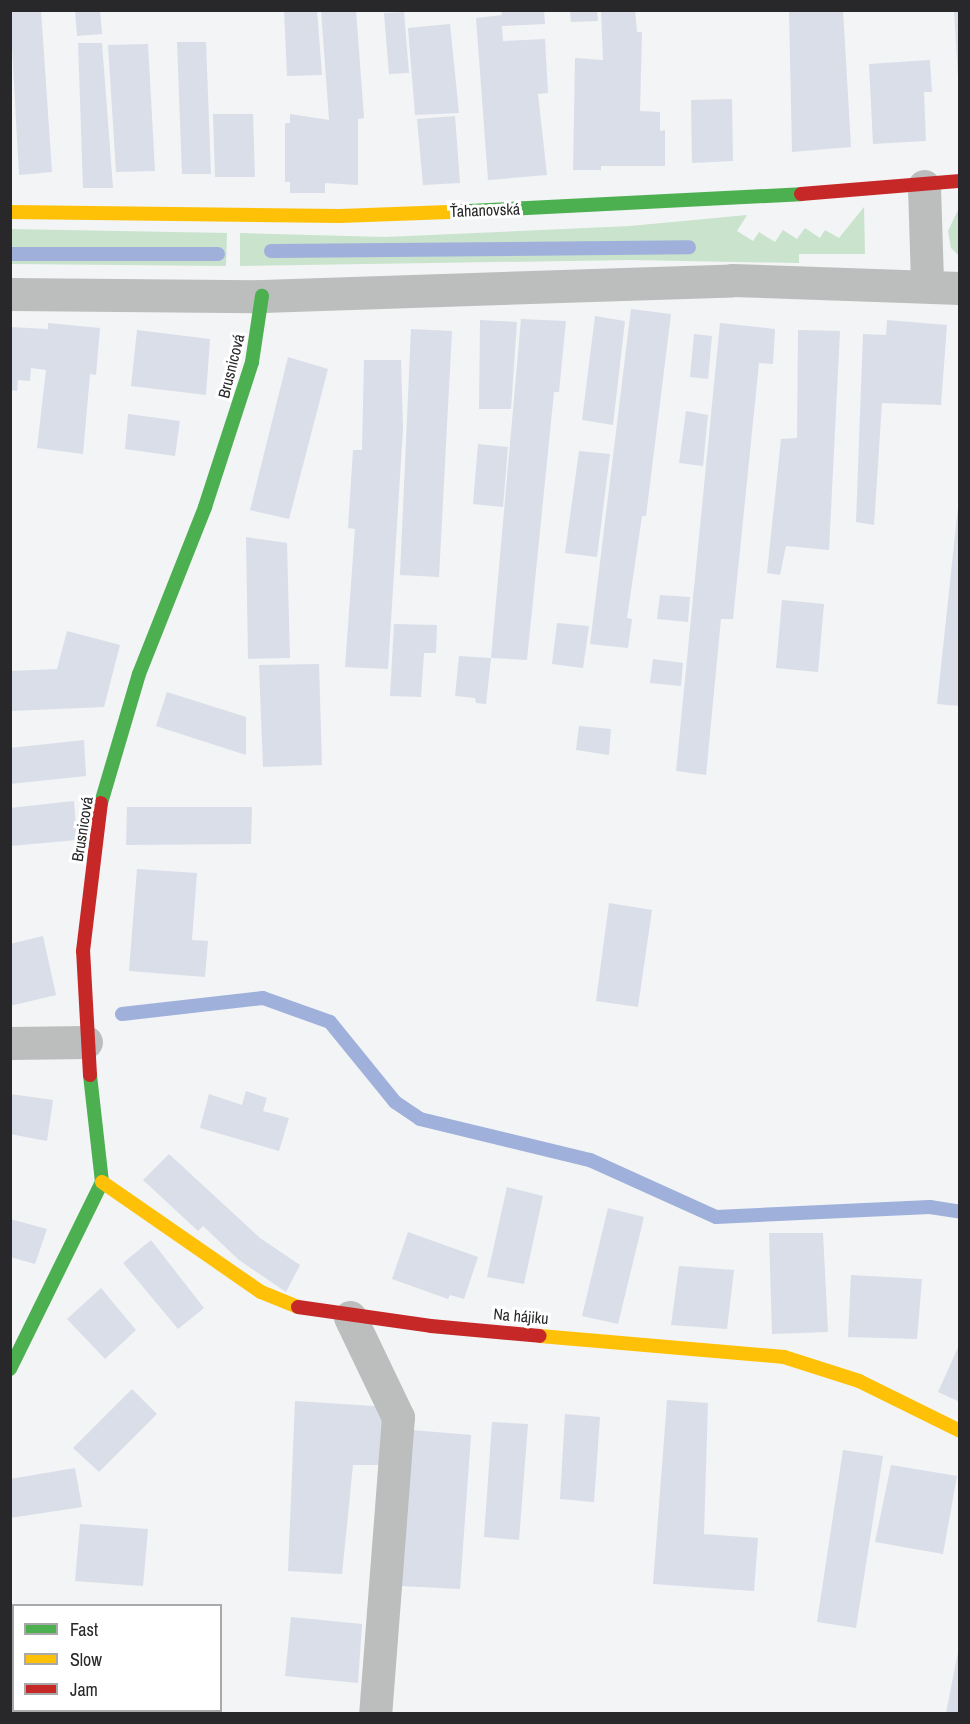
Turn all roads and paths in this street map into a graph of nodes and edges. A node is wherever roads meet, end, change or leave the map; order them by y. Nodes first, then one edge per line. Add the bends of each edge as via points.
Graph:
1 (960, 182) edge
2 (924, 186) junction
3 (10, 212) edge
4 (927, 284) junction
5 (960, 288) edge
6 (10, 294) edge
7 (262, 296) junction
8 (86, 1042) junction
9 (10, 1043) edge
10 (102, 1182) junction
11 (350, 1317) junction
12 (10, 1369) edge
13 (960, 1431) edge
14 (375, 1713) edge

1 - 2 street, Ťahanovská
2 - 3 street, Ťahanovská via 730,200 340,216
2 - 4 street
4 - 5 street
4 - 7 street via 732,280
6 - 7 street
7 - 8 street, Brusnicová via 252,362 206,507 139,674 100,806 83,951
8 - 9 street
8 - 10 street, Brusnicová
10 - 11 street, Na hájiku via 261,1292 288,1306
10 - 12 street
11 - 13 street, Na hájiku via 784,1357 859,1381
11 - 14 street via 398,1417

